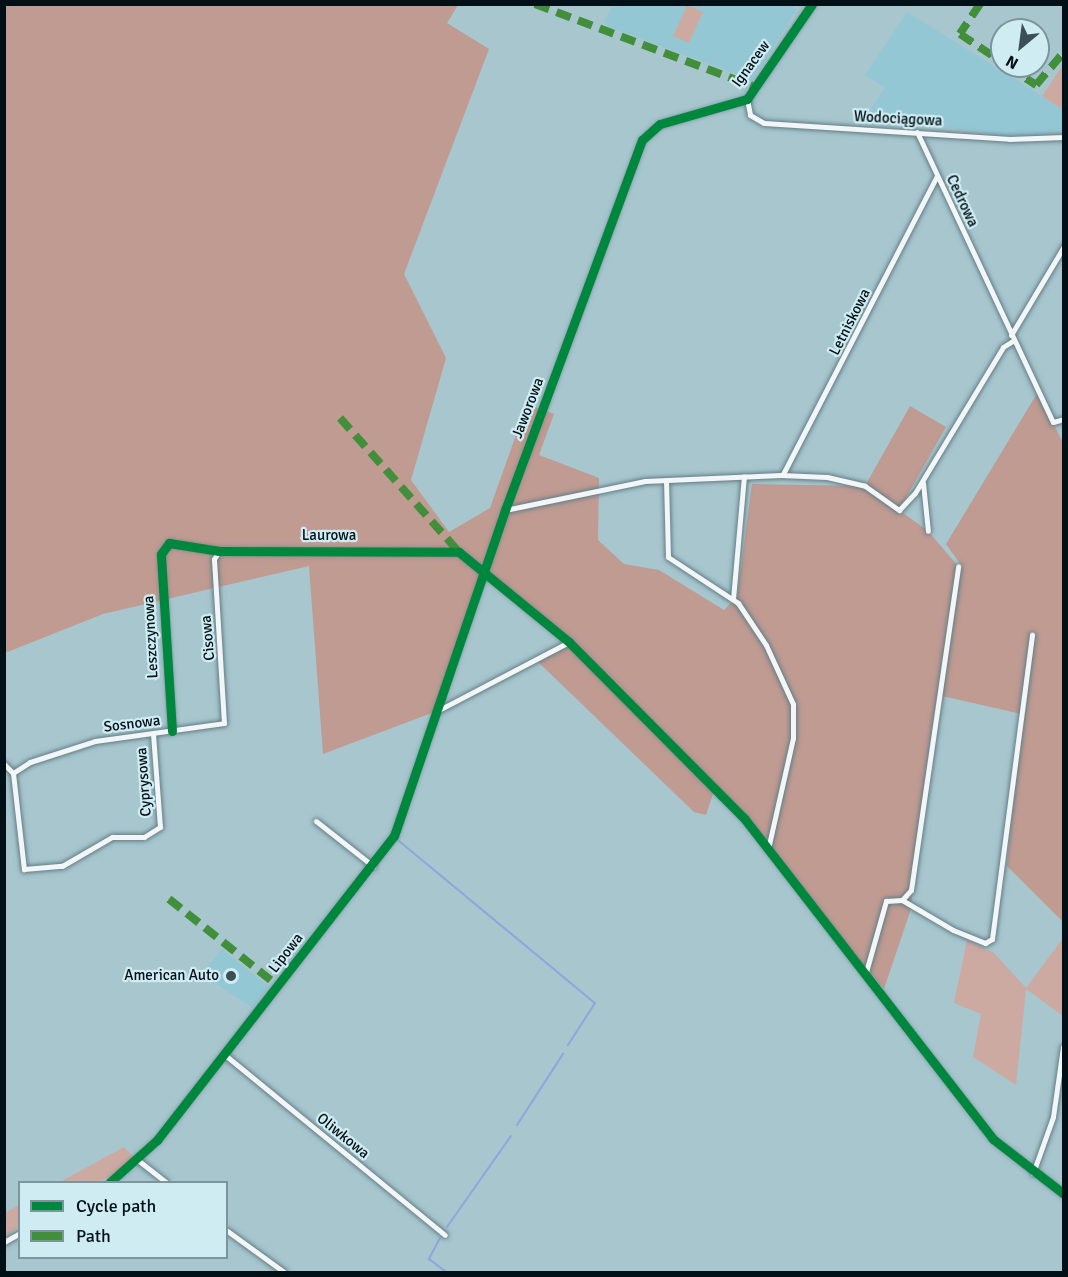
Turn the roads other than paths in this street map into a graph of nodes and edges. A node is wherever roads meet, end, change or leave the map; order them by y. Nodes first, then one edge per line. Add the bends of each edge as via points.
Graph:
1 (812, 4) edge
2 (747, 99) junction
3 (660, 124) joint
4 (917, 132) junction
5 (1064, 137) edge
6 (937, 176) junction
7 (1064, 246) edge
8 (1012, 337) junction
9 (1064, 419) edge
10 (781, 475) junction
11 (744, 476) junction
12 (924, 478) junction
13 (666, 480) junction
14 (505, 510) junction
15 (928, 531) dead end
16 (169, 543) joint
17 (219, 551) junction
18 (958, 566) dead end
19 (484, 571) junction
20 (733, 599) junction
21 (1032, 635) dead end
22 (568, 642) junction
23 (437, 711) junction
24 (224, 723) joint
25 (172, 731) junction
26 (153, 734) junction
27 (4, 764) edge
28 (13, 773) junction
29 (316, 821) dead end
30 (768, 849) junction
31 (373, 866) junction
32 (902, 900) junction
33 (866, 972) junction
34 (1063, 1047) edge
35 (225, 1055) junction
36 (139, 1161) junction
37 (1033, 1173) junction
38 (111, 1181) edge
39 (165, 1181) edge
40 (1064, 1194) edge
41 (228, 1231) edge
42 (18, 1234) edge
43 (445, 1235) dead end
44 (4, 1242) edge
45 (284, 1272) edge

1 - 2 street, Ignacew
2 - 3 street, Ignacew
2 - 4 street, Wodociągowa via 750,115 764,123
3 - 14 street, Jaworowa via 642,140
4 - 5 street, Wodociągowa
4 - 6 street, Cedrowa
6 - 8 street, Cedrowa
6 - 10 street, Letniskowa via 790,468
7 - 8 street
8 - 9 street, Cedrowa via 1053,422
8 - 12 street via 994,360
10 - 11 street
10 - 12 street via 827,477 865,486 899,510
11 - 13 street
11 - 20 street
12 - 15 street via 921,508
13 - 14 street via 598,488
13 - 20 street via 668,557
14 - 19 street, Jaworowa
16 - 17 street, Laurowa
16 - 25 street, Leszczynowa via 161,554
17 - 19 street, Laurowa via 440,549 459,552
17 - 24 street, Cisowa via 214,559
18 - 32 street via 911,890
19 - 22 street, Laurowa
19 - 23 street, Jaworowa
20 - 30 street via 766,645 793,704 793,738
21 - 32 street via 992,939 985,943 953,930
22 - 23 street
22 - 30 street, Laurowa via 715,788
23 - 31 street, Lipowa via 396,832
24 - 25 street, Sosnowa
25 - 26 street, Sosnowa
26 - 28 street, Sosnowa via 94,741 30,762
26 - 28 street, Cyprysowa via 160,827 144,837 112,837 62,866 24,869
27 - 28 street
29 - 31 street
30 - 33 street, Laurowa
31 - 35 street, Lipowa
32 - 33 street via 890,897 883,906
33 - 37 street, Laurowa via 993,1139
34 - 37 street via 1053,1117
35 - 36 street, Lipowa
35 - 43 street, Oliwkowa
36 - 38 street, Lipowa
36 - 39 street
37 - 40 street, Laurowa
41 - 45 street
42 - 44 street

